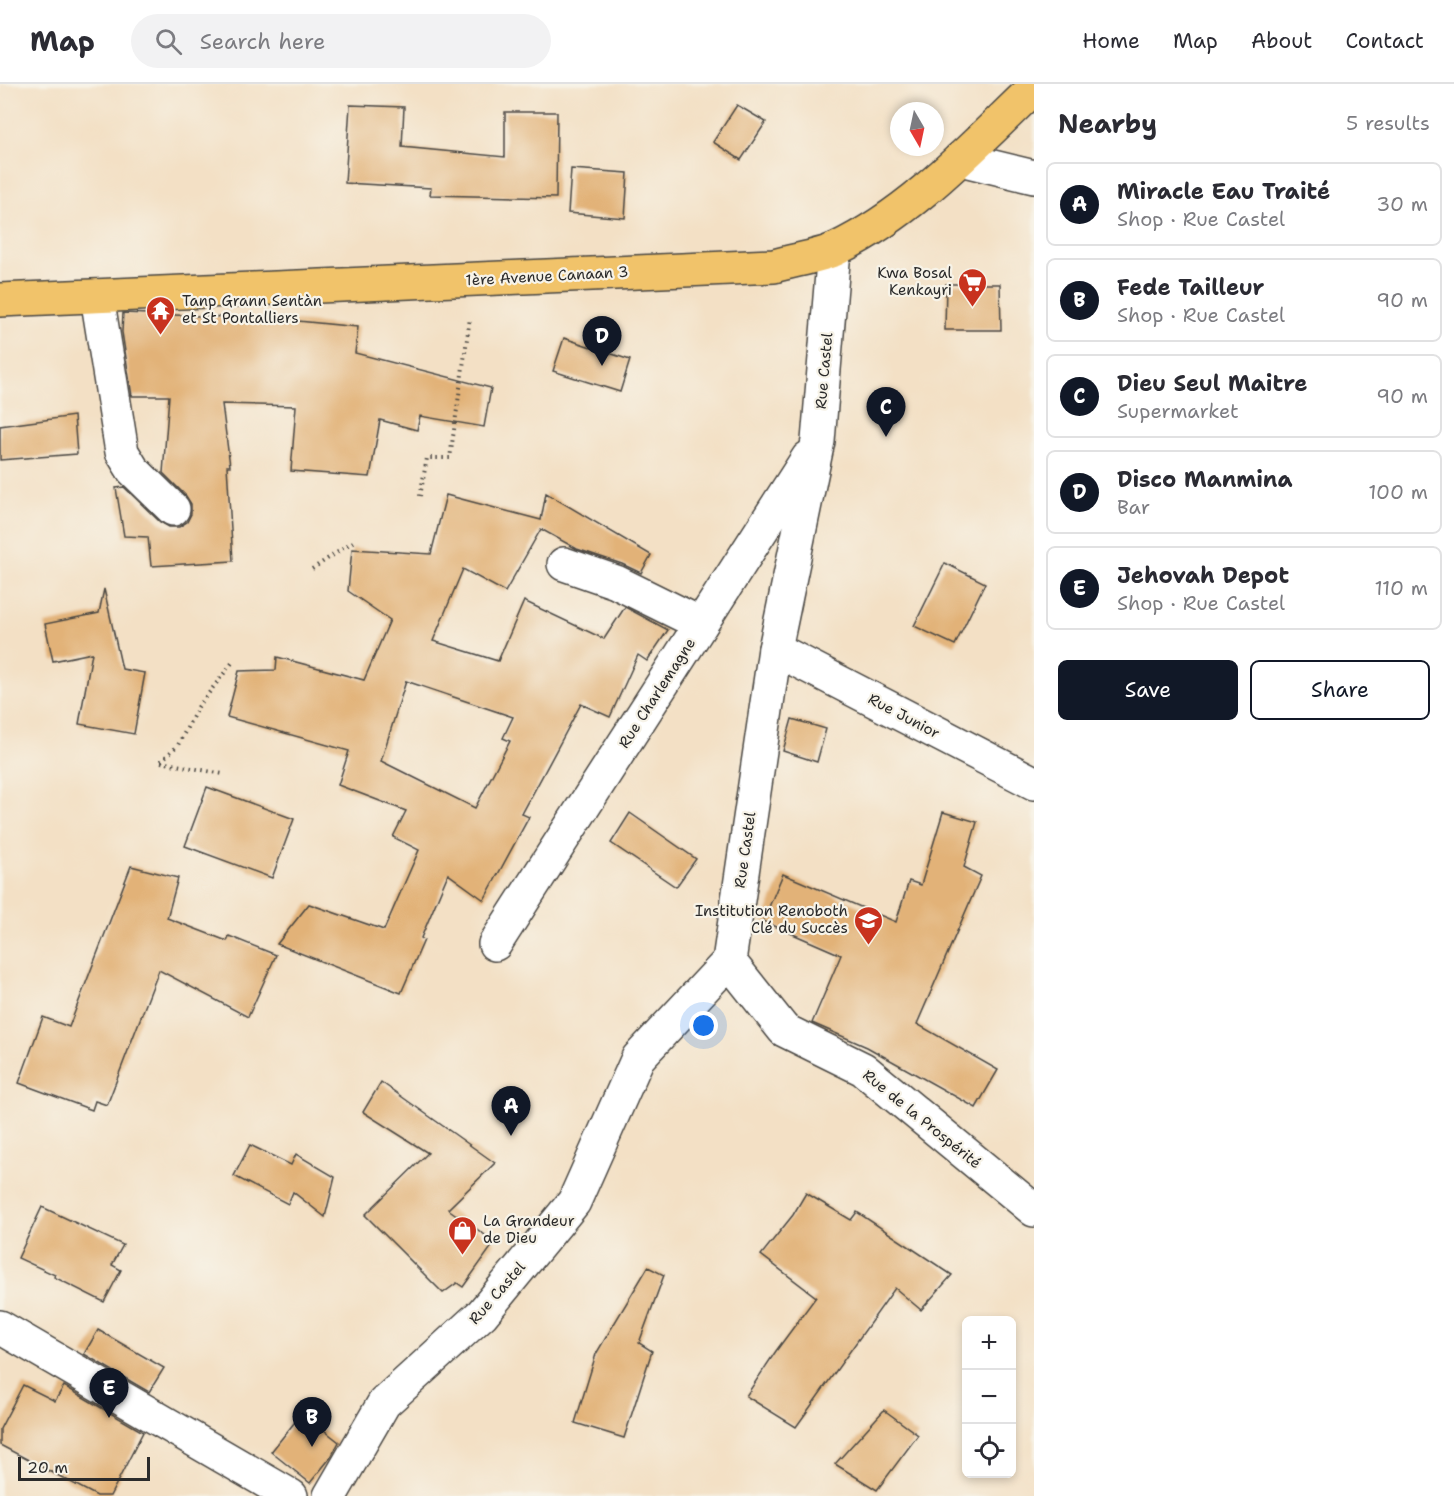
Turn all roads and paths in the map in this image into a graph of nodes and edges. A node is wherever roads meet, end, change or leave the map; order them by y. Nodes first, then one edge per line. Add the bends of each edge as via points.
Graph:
1 (1034, 88) edge
2 (960, 159) junction
3 (1034, 177) edge
4 (834, 250) junction
5 (97, 296) junction
6 (0, 300) edge
7 (470, 317) dead end
8 (818, 441) junction
9 (420, 496) dead end
10 (173, 509) dead end
11 (354, 542) dead end
12 (564, 564) dead end
13 (312, 569) dead end
14 (701, 624) junction
15 (775, 649) junction
16 (232, 663) dead end
17 (223, 774) dead end
18 (1034, 783) edge
19 (495, 944) dead end
20 (729, 961) junction
21 (1034, 1210) edge
22 (0, 1327) edge
23 (291, 1496) edge
24 (330, 1496) edge

1 - 2 main road, 1ère Avenue Canaan 3
2 - 3 street
2 - 4 main road, 1ère Avenue Canaan 3 via 895,214
4 - 5 main road, 1ère Avenue Canaan 3 via 774,266
4 - 8 street, Rue Castel
5 - 6 main road, 1ère Avenue Canaan 3
5 - 10 street via 122,452 133,470
7 - 9 path via 450,458 427,458
8 - 14 street, Rue Charlemagne
8 - 15 street, Rue Castel
11 - 13 path
12 - 14 street via 616,582
14 - 19 street, Rue Charlemagne
15 - 18 street, Rue Junior
15 - 20 street, Rue Castel
16 - 17 path via 198,708 178,745 161,761
20 - 21 street, Rue de la Prospérité via 784,1030 863,1070
20 - 24 street, Rue Castel via 638,1058 574,1202 482,1314 384,1402
22 - 23 street

